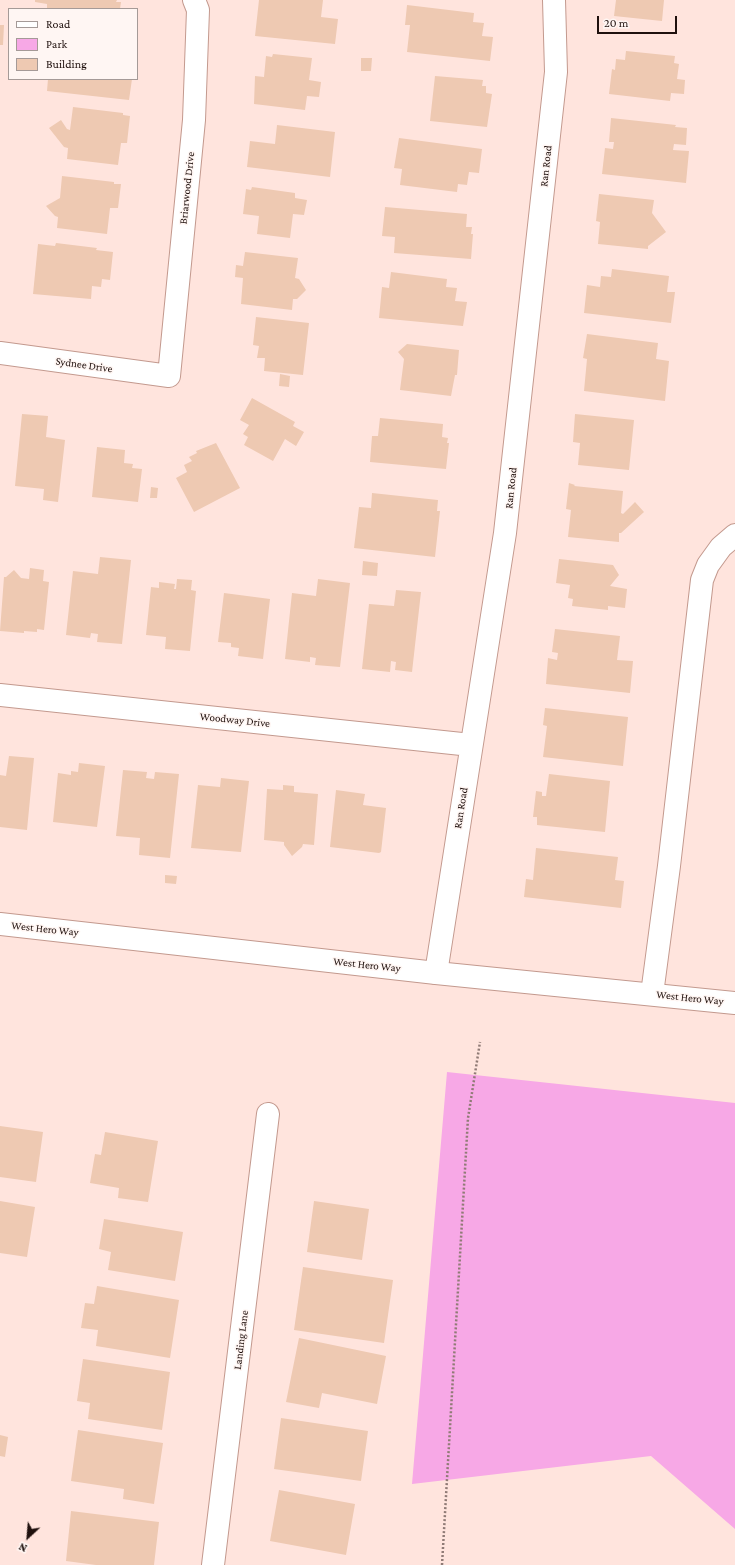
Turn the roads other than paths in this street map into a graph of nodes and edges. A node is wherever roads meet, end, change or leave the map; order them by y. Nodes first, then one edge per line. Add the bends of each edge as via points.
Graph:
1 (194, 0) edge
2 (554, 0) edge
3 (0, 353) edge
4 (169, 376) joint
5 (735, 536) edge
6 (0, 695) edge
7 (470, 745) junction
8 (0, 924) edge
9 (436, 972) junction
10 (652, 994) junction
11 (735, 1003) edge
12 (268, 1114) dead end
13 (213, 1565) edge

1 - 4 street, Briarwood Drive via 198,10 194,120
2 - 7 street, Ran Road via 556,72 535,274 505,533
3 - 4 street, Sydnee Drive
5 - 10 street via 721,547 708,565 702,580
6 - 7 street, Woodway Drive
7 - 9 street, Ran Road
8 - 9 street, West Hero Way
9 - 10 street, West Hero Way
10 - 11 street, West Hero Way
12 - 13 street, Landing Lane

